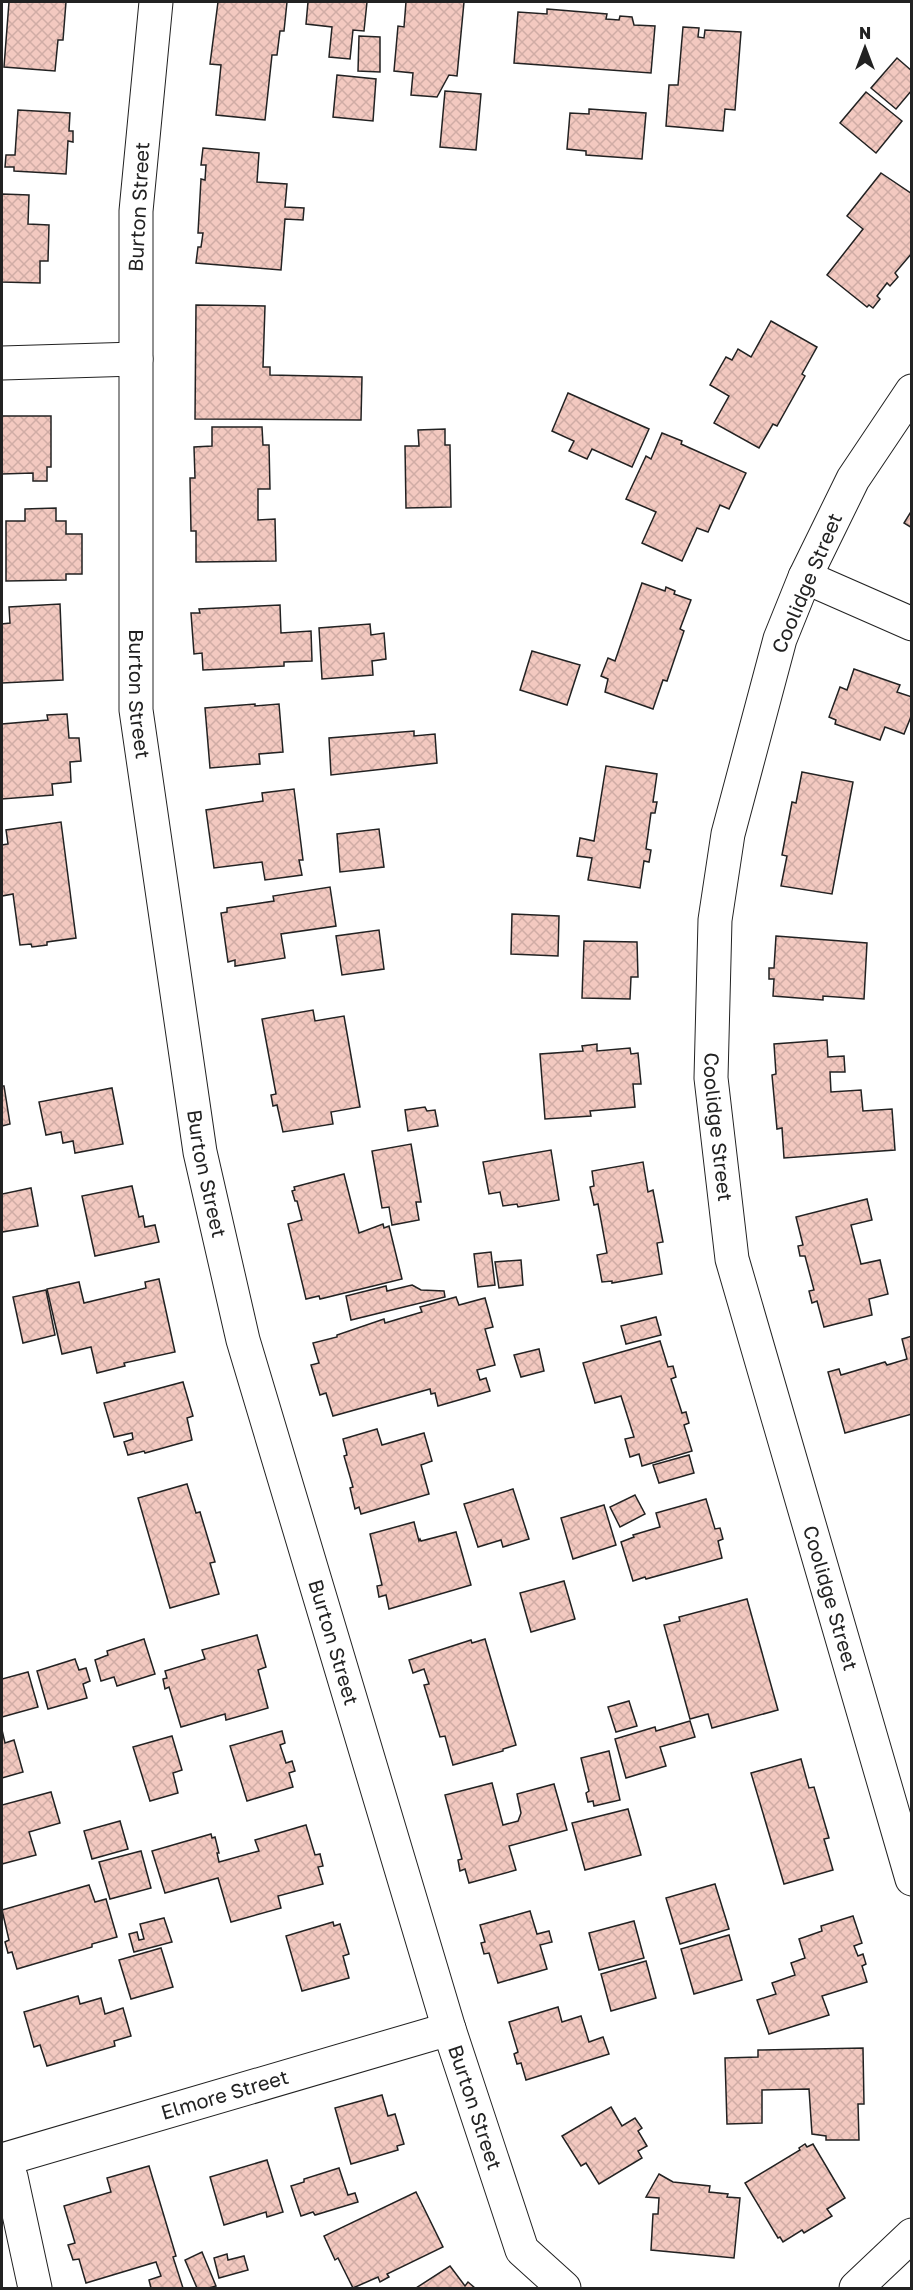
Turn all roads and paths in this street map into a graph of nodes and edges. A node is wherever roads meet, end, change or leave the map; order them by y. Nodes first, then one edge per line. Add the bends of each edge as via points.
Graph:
1 (156, 2) edge
2 (136, 359) junction
3 (2, 363) edge
4 (912, 391) edge
5 (806, 577) junction
6 (912, 624) edge
7 (912, 1879) edge
8 (449, 2029) junction
9 (5, 2159) edge
10 (912, 2235) edge
11 (34, 2289) edge
12 (564, 2289) edge
13 (856, 2289) edge

1 - 2 street, Burton Street via 136,211
2 - 3 street
2 - 8 street, Burton Street via 136,710 200,1152 243,1340
4 - 5 street, Coolidge Street via 853,479
5 - 6 street
5 - 7 street, Coolidge Street via 780,639 728,834 715,920 711,1078 732,1259
8 - 9 street, Elmore Street
8 - 12 street, Burton Street via 522,2250
9 - 11 street
10 - 13 street

